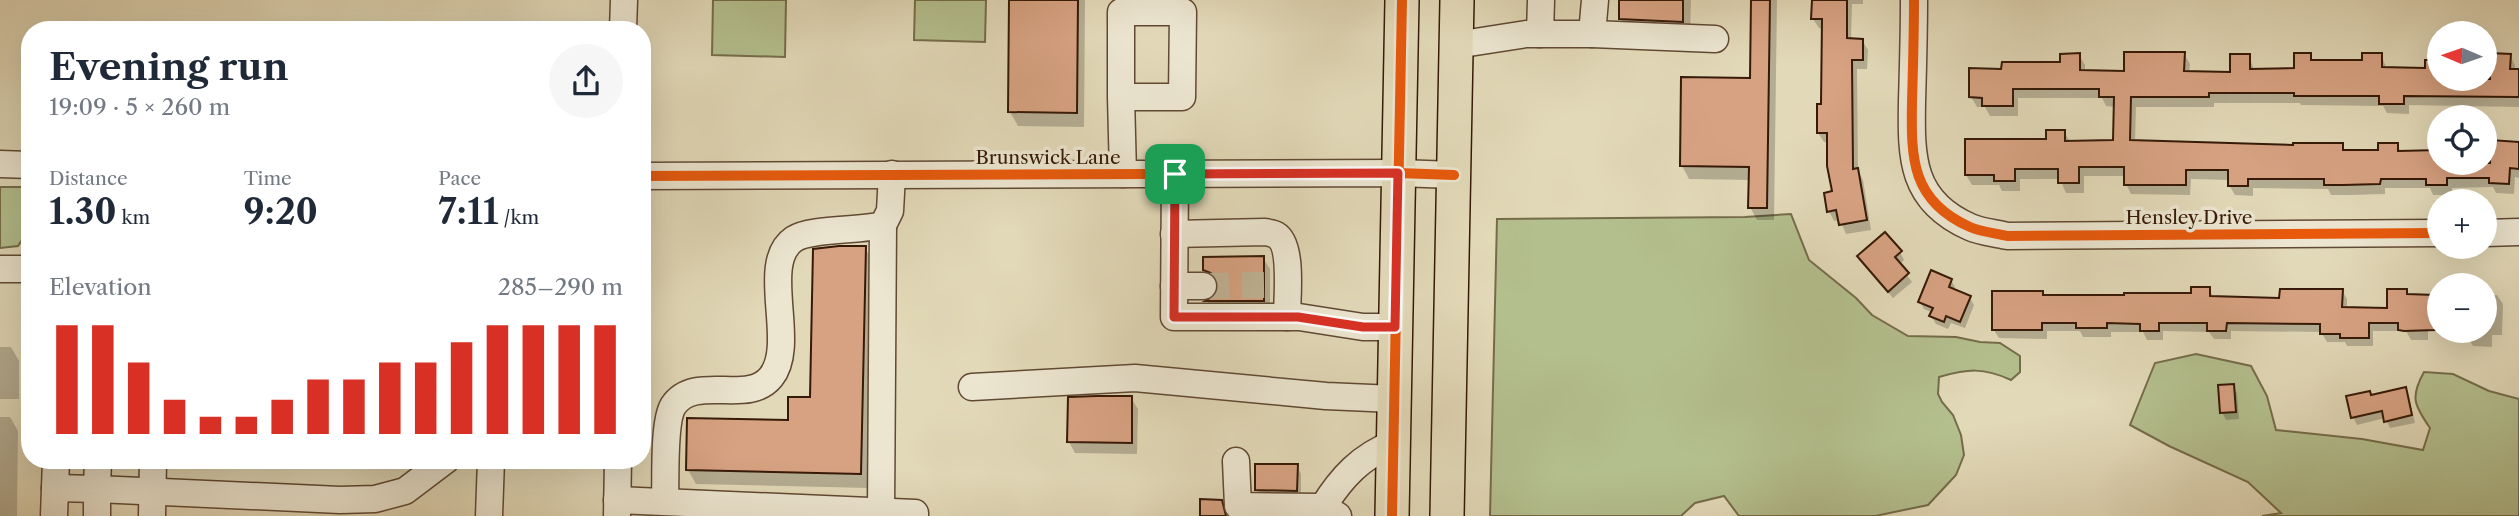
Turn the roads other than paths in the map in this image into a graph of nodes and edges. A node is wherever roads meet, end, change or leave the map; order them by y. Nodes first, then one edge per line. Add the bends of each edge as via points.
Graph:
1 (624, 0) edge
2 (1402, 0) edge
3 (1457, 0) edge
4 (1541, 0) edge
5 (1595, 0) edge
6 (1914, 0) edge
7 (623, 21) edge
8 (1540, 34) junction
9 (1592, 34) junction
10 (1715, 39) dead end
11 (1456, 45) junction
12 (1121, 97) dead end
13 (0, 164) edge
14 (21, 165) edge
15 (1398, 173) junction
16 (892, 174) junction
17 (1123, 174) junction
18 (1175, 174) junction
19 (1454, 175) junction
20 (651, 176) edge
21 (883, 225) junction
22 (2519, 232) edge
23 (2427, 233) edge
24 (2497, 233) edge
25 (1174, 234) junction
26 (0, 269) edge
27 (21, 269) edge
28 (1174, 286) junction
29 (1203, 286) tunnel mouth
30 (1287, 317) junction
31 (1395, 327) junction
32 (972, 387) dead end
33 (1394, 399) junction
34 (1393, 444) junction
35 (1236, 460) dead end
36 (56, 469) edge
37 (98, 469) edge
38 (153, 469) edge
39 (434, 469) edge
40 (491, 469) edge
41 (618, 469) edge
42 (55, 488) junction
43 (97, 489) junction
44 (665, 502) junction
45 (152, 504) edge
46 (617, 508) edge
47 (1331, 511) edge
48 (881, 512) junction
49 (54, 516) edge
50 (97, 516) edge
51 (489, 516) edge
52 (915, 516) edge
53 (1392, 516) edge
54 (1447, 516) edge

1 - 7 street
2 - 15 main road
3 - 11 main road
4 - 8 street
5 - 9 street
6 - 23 street, Hensley Drive via 1912,143 1916,173 1945,212 1971,228 2007,236
8 - 9 street
8 - 11 street
9 - 10 street
11 - 19 main road
12 - 17 street
13 - 14 street
15 - 18 street, Brunswick Lane
15 - 19 street, Brunswick Lane
15 - 31 main road
16 - 17 street, Brunswick Lane
16 - 20 street, Brunswick Lane
16 - 21 street via 890,211
17 - 18 street, Brunswick Lane
18 - 25 street
19 - 54 main road
21 - 44 street via 795,238 782,251 780,360 773,376 755,389 697,391 673,407 667,426
21 - 48 street
22 - 24 street
25 - 28 street
25 - 30 street via 1276,234 1284,244 1276,285
26 - 27 street
28 - 29 street
28 - 30 street via 1174,317
30 - 31 street
31 - 33 main road
32 - 33 street via 1135,377
33 - 34 main road
34 - 47 street via 1373,451 1339,482
34 - 53 main road
35 - 47 street via 1238,506
36 - 42 street
37 - 43 street
38 - 45 street
39 - 45 street via 405,491 375,499
40 - 51 street
41 - 46 street
42 - 43 street
42 - 49 street
43 - 45 street
43 - 50 street
44 - 46 street
44 - 48 street
48 - 52 street

